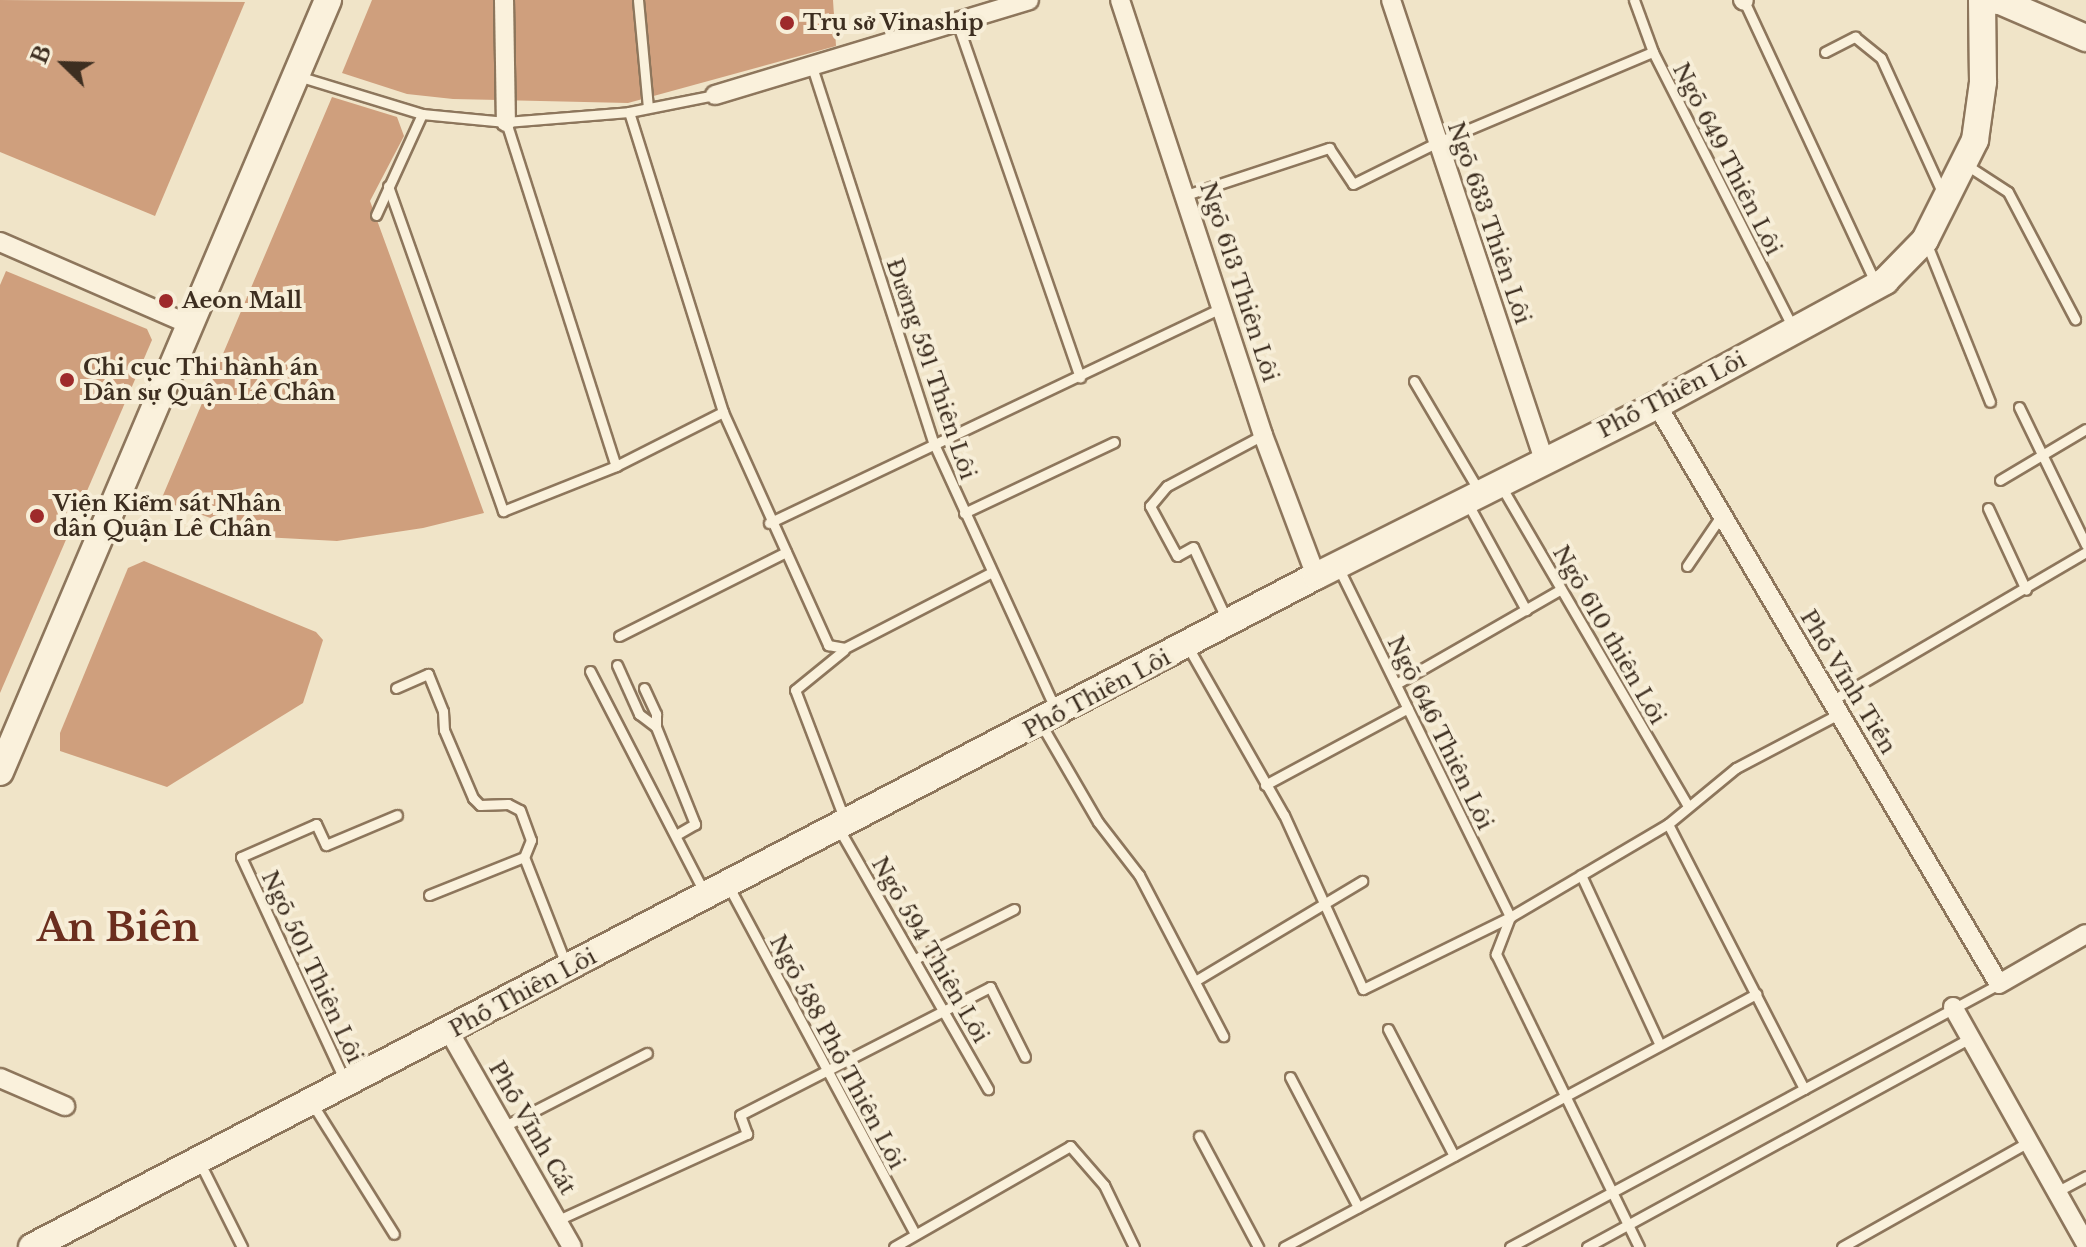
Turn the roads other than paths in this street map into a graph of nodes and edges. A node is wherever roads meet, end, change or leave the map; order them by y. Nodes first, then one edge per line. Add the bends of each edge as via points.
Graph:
1 (328, 0) edge
2 (504, 0) edge
3 (638, 0) edge
4 (1029, 0) edge
5 (1120, 0) edge
6 (1391, 0) edge
7 (1634, 0) edge
8 (1984, 0) edge
9 (2001, 0) edge
10 (1743, 1) edge
11 (958, 25) junction
12 (2086, 38) edge
13 (1653, 52) junction
14 (1825, 52) dead end
15 (813, 70) junction
16 (298, 76) junction
17 (715, 95) joint
18 (648, 108) junction
19 (629, 112) junction
20 (422, 114) junction
21 (506, 122) junction
22 (1436, 143) junction
23 (1965, 164) junction
24 (388, 186) junction
25 (1186, 195) junction
26 (1948, 202) junction
27 (376, 215) dead end
28 (1925, 240) junction
29 (0, 242) edge
30 (1877, 285) junction
31 (1223, 307) junction
32 (2075, 319) dead end
33 (191, 325) junction
34 (1795, 331) junction
35 (1080, 377) junction
36 (1414, 381) dead end
37 (1990, 402) dead end
38 (1657, 405) junction
39 (2019, 407) dead end
40 (723, 412) junction
41 (2086, 429) edge
42 (1263, 435) junction
43 (1114, 442) dead end
44 (934, 444) junction
45 (2040, 455) junction
46 (1544, 461) junction
47 (616, 466) junction
48 (2000, 480) dead end
49 (1482, 493) junction
50 (1988, 508) dead end
51 (964, 513) junction
52 (1721, 516) junction
53 (769, 523) junction
54 (2086, 545) edge
55 (786, 552) junction
56 (2086, 552) edge
57 (1687, 566) dead end
58 (1327, 571) junction
59 (992, 572) junction
60 (1561, 589) junction
61 (2026, 590) junction
62 (1526, 610) junction
63 (1229, 625) junction
64 (619, 636) dead end
65 (850, 646) junction
66 (1188, 647) junction
67 (617, 665) dead end
68 (590, 671) dead end
69 (1396, 684) junction
70 (396, 688) dead end
71 (644, 688) dead end
72 (1408, 708) junction
73 (1835, 708) junction
74 (1050, 719) junction
75 (656, 727) junction
76 (0, 772) edge
77 (1265, 785) junction
78 (1687, 804) junction
79 (397, 815) dead end
80 (1668, 824) junction
81 (842, 827) junction
82 (676, 835) junction
83 (524, 857) junction
84 (1581, 875) junction
85 (1362, 881) dead end
86 (717, 891) junction
87 (429, 895) dead end
88 (1323, 904) junction
89 (1014, 909) dead end
90 (1510, 917) junction
91 (2086, 934) edge
92 (915, 959) junction
93 (568, 969) junction
94 (1195, 981) junction
95 (1999, 984) junction
96 (1756, 994) junction
97 (1953, 1007) junction
98 (944, 1009) junction
99 (1388, 1029) dead end
100 (450, 1033) junction
101 (1223, 1036) dead end
102 (1970, 1038) junction
103 (1660, 1045) junction
104 (647, 1053) dead end
105 (1025, 1057) dead end
106 (827, 1072) junction
107 (1290, 1077) dead end
108 (0, 1078) edge
109 (347, 1084) junction
110 (988, 1089) dead end
111 (1804, 1089) junction
112 (1564, 1097) junction
113 (311, 1102) junction
114 (65, 1106) dead end
115 (501, 1128) junction
116 (1199, 1136) dead end
117 (2030, 1141) junction
118 (1454, 1156) junction
119 (199, 1161) junction
120 (2086, 1176) edge
121 (2058, 1191) junction
122 (1613, 1193) junction
123 (1358, 1207) junction
124 (558, 1220) junction
125 (1629, 1224) junction
126 (394, 1234) dead end
127 (915, 1234) junction
128 (2082, 1244) edge
129 (32, 1247) edge
130 (242, 1247) edge
131 (572, 1247) edge
132 (894, 1247) edge
133 (1134, 1247) edge
134 (1258, 1247) edge
135 (1284, 1247) edge
136 (1510, 1247) edge
137 (1587, 1247) edge
138 (1639, 1247) edge
139 (1842, 1247) edge

1 - 16 main road
2 - 21 street
3 - 18 lane
4 - 11 street
5 - 25 street, Ngõ 613 Thiên Lôi
6 - 22 street, Ngõ 633 Thiên Lôi
7 - 13 lane, Ngõ 649 Thiên Lôi
8 - 9 main road
8 - 23 main road, Phố Thiên Lôi via 1983,82 1975,140
9 - 12 main road
10 - 30 lane
11 - 15 street
11 - 35 lane
13 - 22 lane
13 - 34 lane, Ngõ 649 Thiên Lôi
14 - 26 lane via 1855,37 1881,58
15 - 17 street
15 - 44 lane, Đường 591 Thiên Lôi
16 - 20 lane
16 - 33 main road
17 - 18 lane
18 - 19 lane
19 - 21 lane
19 - 40 lane
20 - 21 lane
20 - 24 lane
21 - 47 lane
22 - 25 lane via 1353,184 1329,148
22 - 46 street, Ngõ 633 Thiên Lôi
23 - 26 main road, Phố Thiên Lôi
23 - 32 lane via 2008,192
24 - 27 lane
24 - 47 lane via 503,511
25 - 31 street, Ngõ 613 Thiên Lôi
26 - 28 main road, Phố Thiên Lôi
28 - 30 main road, Phố Thiên Lôi
28 - 37 lane
29 - 33 street
30 - 34 main road, Phố Thiên Lôi
31 - 35 lane
31 - 42 street, Ngõ 613 Thiên Lôi
33 - 76 main road
34 - 38 main road, Phố Thiên Lôi
35 - 44 lane
36 - 49 lane
38 - 46 main road, Phố Thiên Lôi
38 - 52 street, Phố Vĩnh Tiến
39 - 45 lane
40 - 47 lane
40 - 53 lane
41 - 45 lane
42 - 58 street, Ngõ 613 Thiên Lôi
42 - 63 lane via 1167,486 1150,506 1177,556 1193,547
43 - 51 lane
44 - 51 lane, Đường 591 Thiên Lôi
44 - 53 lane
45 - 48 lane
45 - 54 lane
46 - 49 main road, Phố Thiên Lôi
49 - 58 main road, Phố Thiên Lôi
49 - 60 lane, Ngõ 610 thiên Lôi
49 - 62 lane
50 - 61 lane
51 - 59 lane, Đường 591 Thiên Lôi
52 - 57 lane
52 - 73 street, Phố Vĩnh Tiến
53 - 55 lane
55 - 64 lane
55 - 65 lane via 828,645 836,650
56 - 61 lane
58 - 63 main road, Phố Thiên Lôi
58 - 69 lane, Ngõ 646 Thiên Lôi
59 - 65 lane
59 - 74 lane, Đường 591 Thiên Lôi
60 - 62 lane
60 - 78 lane, Ngõ 610 thiên Lôi
61 - 73 lane
62 - 69 lane
63 - 66 main road, Phố Thiên Lôi
65 - 81 lane, Ngõ 594 Thiên Lôi via 795,690
66 - 74 main road, Phố Thiên Lôi
66 - 77 lane
67 - 75 lane via 639,714
68 - 82 lane, Ngõ 588 Phố Thiên Lôi via 662,818
69 - 72 lane, Ngõ 646 Thiên Lôi
70 - 83 lane via 428,674 443,711 444,730 473,798 480,805 508,804 520,810 531,840
71 - 75 lane
72 - 77 lane
72 - 90 lane, Ngõ 646 Thiên Lôi
73 - 78 lane
73 - 95 street, Phố Vĩnh Tiến
74 - 81 main road, Phố Thiên Lôi
74 - 94 lane, Đường 591 Thiên Lôi via 1098,822 1139,875
75 - 82 lane via 695,824
77 - 88 lane
78 - 80 lane
79 - 109 lane, Ngõ 501 Thiên Lôi via 326,845 316,824 241,857
80 - 84 lane
80 - 96 lane
81 - 86 main road, Phố Thiên Lôi
81 - 92 lane, Ngõ 594 Thiên Lôi
82 - 86 lane, Ngõ 588 Phố Thiên Lôi
83 - 87 lane
83 - 93 lane
84 - 90 lane
84 - 103 lane
85 - 88 lane
86 - 93 main road, Phố Thiên Lôi
86 - 106 lane, Ngõ 588 Phố Thiên Lôi
88 - 90 lane via 1363,989
88 - 94 lane
89 - 92 lane
90 - 112 lane via 1496,954
91 - 95 street
92 - 98 lane, Ngõ 594 Thiên Lôi
93 - 100 main road, Phố Thiên Lôi
94 - 101 lane, Đường 591 Thiên Lôi
95 - 97 lane
96 - 103 lane
96 - 111 lane
97 - 102 street
97 - 111 lane
98 - 105 lane via 990,987
98 - 106 lane
98 - 110 lane, Ngõ 594 Thiên Lôi
99 - 118 lane
100 - 109 main road, Phố Thiên Lôi
100 - 115 street, Phố Vĩnh Cát
102 - 117 street
102 - 125 lane
103 - 112 lane
104 - 115 lane
106 - 124 lane via 740,1115 747,1134
106 - 127 lane, Ngõ 588 Phố Thiên Lôi
107 - 123 lane
108 - 114 street
109 - 113 main road, Phố Thiên Lôi
111 - 122 lane
112 - 118 lane
112 - 122 lane
113 - 119 main road, Phố Thiên Lôi
113 - 126 lane
115 - 124 street, Phố Vĩnh Cát
116 - 134 lane
117 - 121 street
117 - 139 lane
118 - 123 lane
119 - 129 main road, Phố Thiên Lôi
119 - 130 lane
120 - 121 lane
121 - 128 street
122 - 125 lane
122 - 136 lane
123 - 135 lane
124 - 131 street, Phố Vĩnh Cát
125 - 137 lane
125 - 138 lane
127 - 132 lane
127 - 133 lane via 1070,1146 1104,1185

